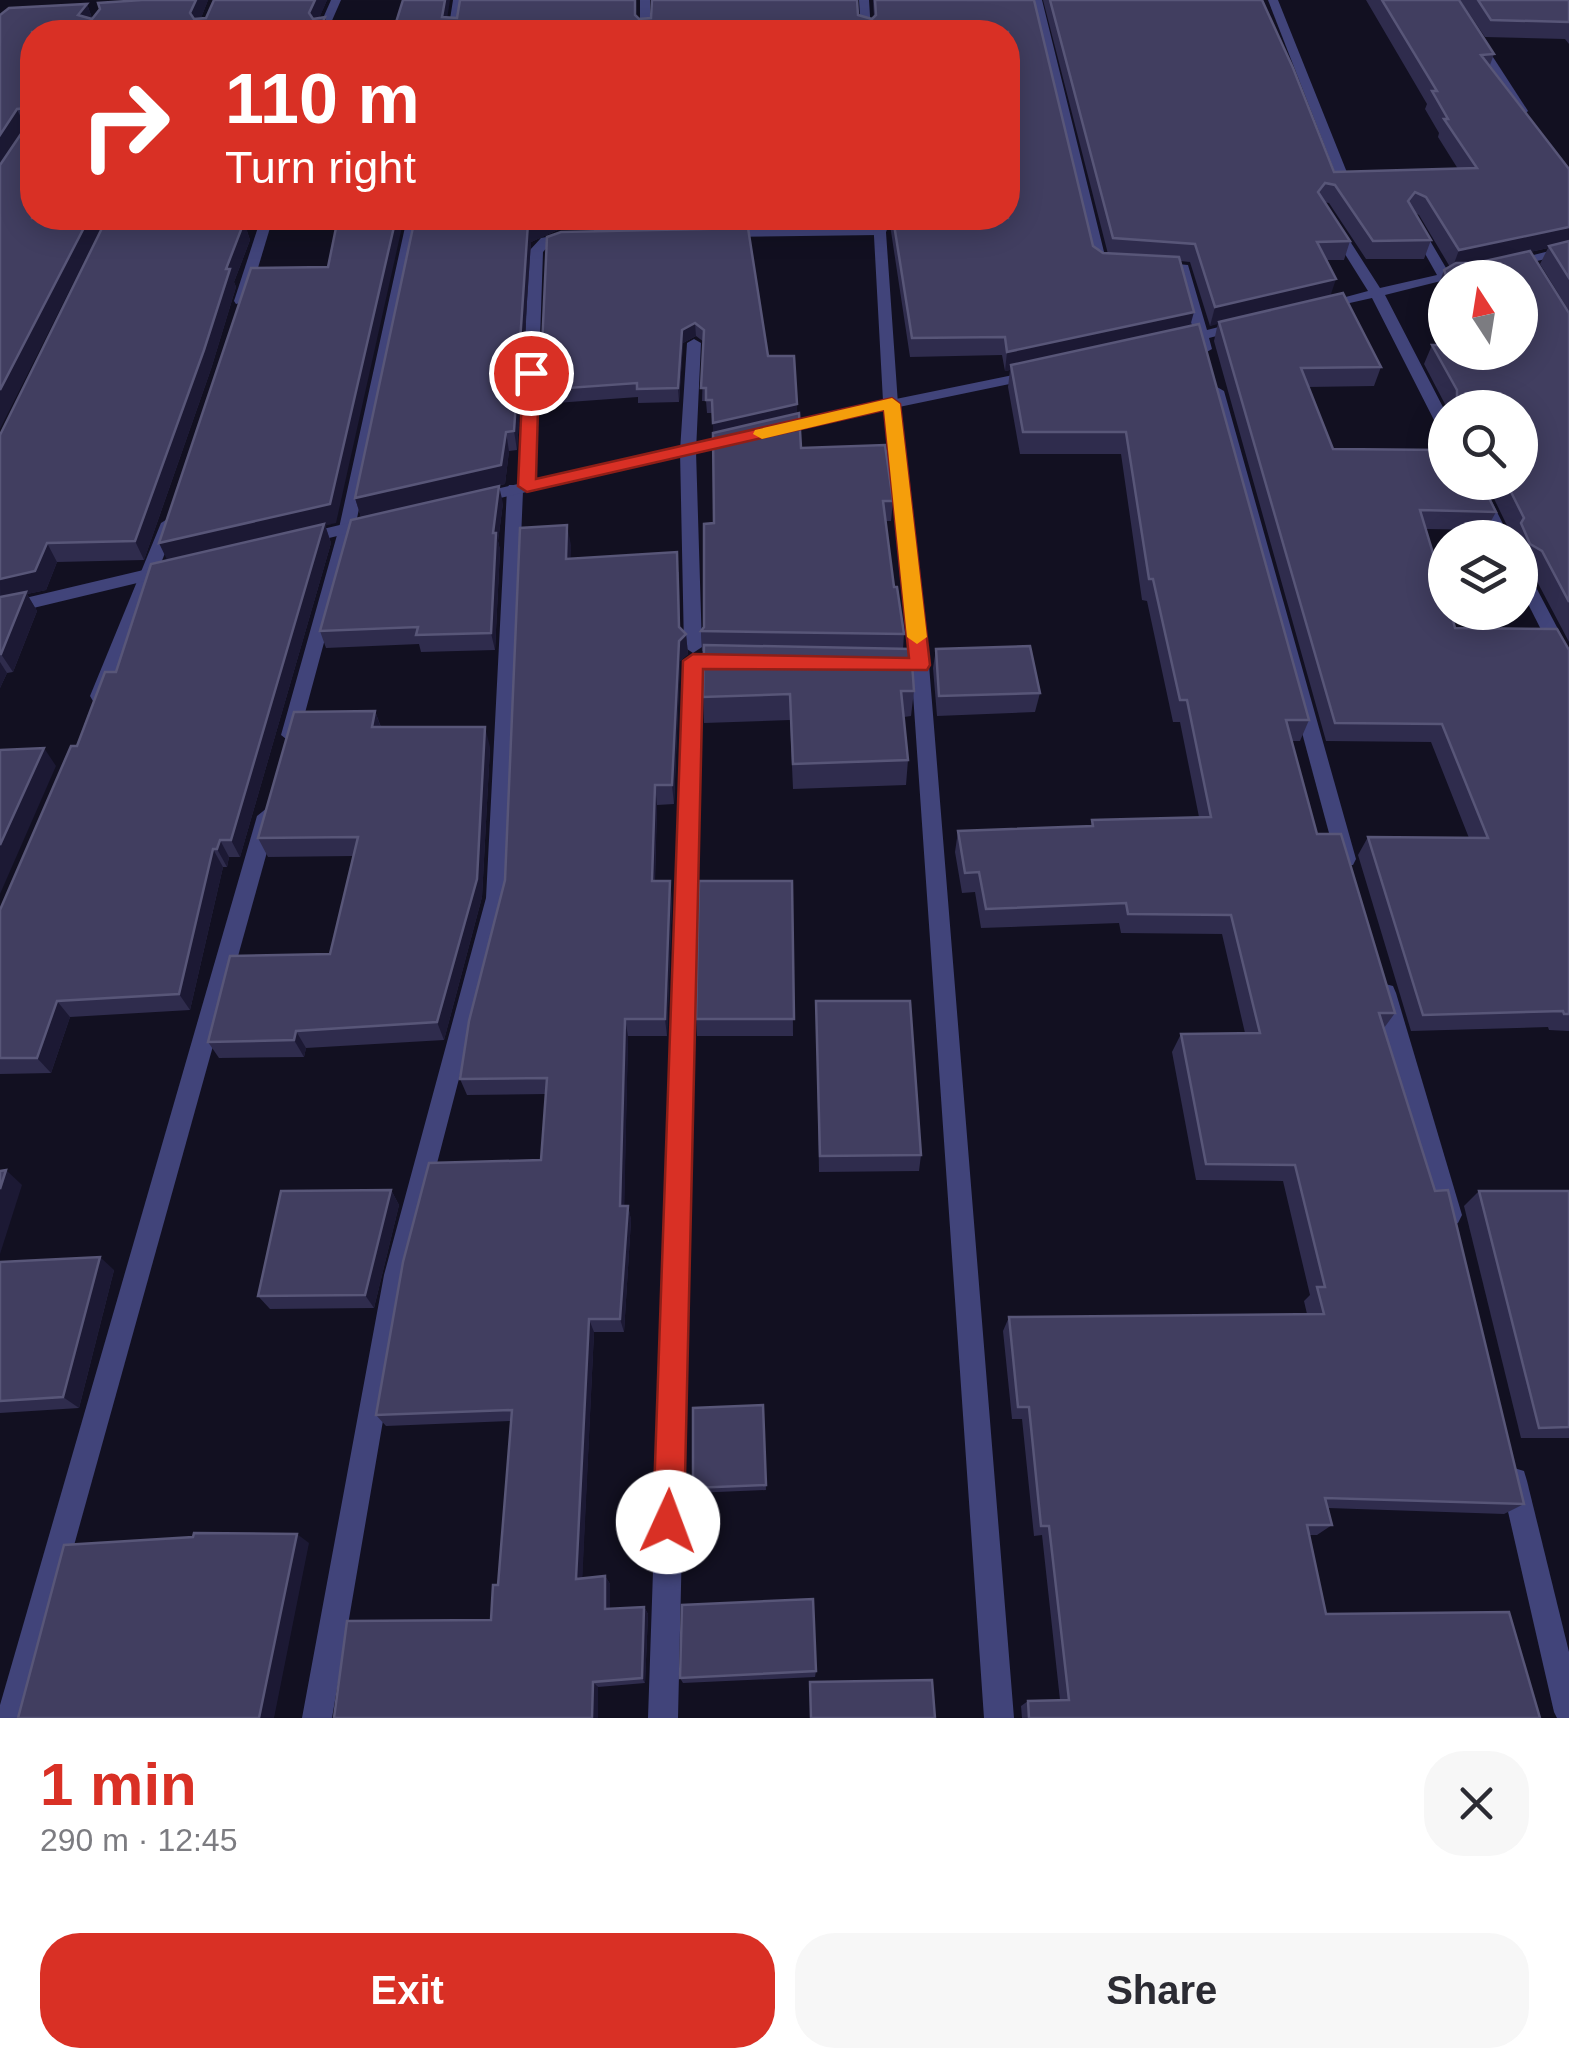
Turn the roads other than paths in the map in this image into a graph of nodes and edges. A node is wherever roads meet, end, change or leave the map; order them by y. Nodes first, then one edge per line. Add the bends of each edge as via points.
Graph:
1 (1038, 0) edge
2 (1273, 0) edge
3 (1451, 0) edge
4 (1526, 117) edge
5 (1342, 175) edge
6 (1321, 208) edge
7 (1410, 217) edge
8 (263, 230) edge
9 (410, 230) edge
10 (777, 230) edge
11 (880, 230) edge
12 (708, 234) edge
13 (596, 236) edge
14 (1569, 250) edge
15 (1435, 260) edge
16 (1538, 263) edge
17 (1428, 281) edge
18 (1376, 292) junction
19 (1311, 308) edge
20 (238, 314) edge
21 (1259, 320) edge
22 (1201, 335) junction
23 (694, 343) edge
24 (1165, 345) edge
25 (1056, 370) edge
26 (1428, 393) edge
27 (892, 404) junction
28 (688, 451) junction
29 (521, 488) junction
30 (177, 500) edge
31 (451, 504) edge
32 (382, 520) edge
33 (348, 528) junction
34 (294, 541) edge
35 (186, 566) edge
36 (151, 574) junction
37 (1538, 607) edge
38 (0, 610) edge
39 (694, 646) dead end
40 (750, 662) edge
41 (1569, 668) edge
42 (90, 716) edge
43 (283, 759) edge
44 (272, 798) edge
45 (1351, 879) edge
46 (1379, 972) edge
47 (1455, 1235) edge
48 (1510, 1464) edge
49 (1569, 1712) edge
50 (11, 1718) edge
51 (317, 1718) edge
52 (663, 1718) edge
53 (999, 1718) edge

1 - 22 street via 1100,264 1183,268
2 - 5 street
3 - 4 street
6 - 18 street
7 - 15 street
8 - 20 street
9 - 33 street
10 - 12 street
11 - 27 street
13 - 29 street via 546,240 536,251
14 - 16 street
17 - 18 street
18 - 19 street
18 - 26 street
21 - 22 street
22 - 24 street
22 - 45 street
23 - 28 street
25 - 27 street
27 - 28 street
27 - 53 street
28 - 29 street
28 - 39 street
29 - 31 street
29 - 51 street via 496,898 396,1275
30 - 36 street
32 - 33 street
33 - 34 street
33 - 43 street
35 - 36 street
36 - 38 street
36 - 42 street
37 - 41 street
40 - 52 street via 693,661
44 - 50 street
46 - 47 street
48 - 49 street

